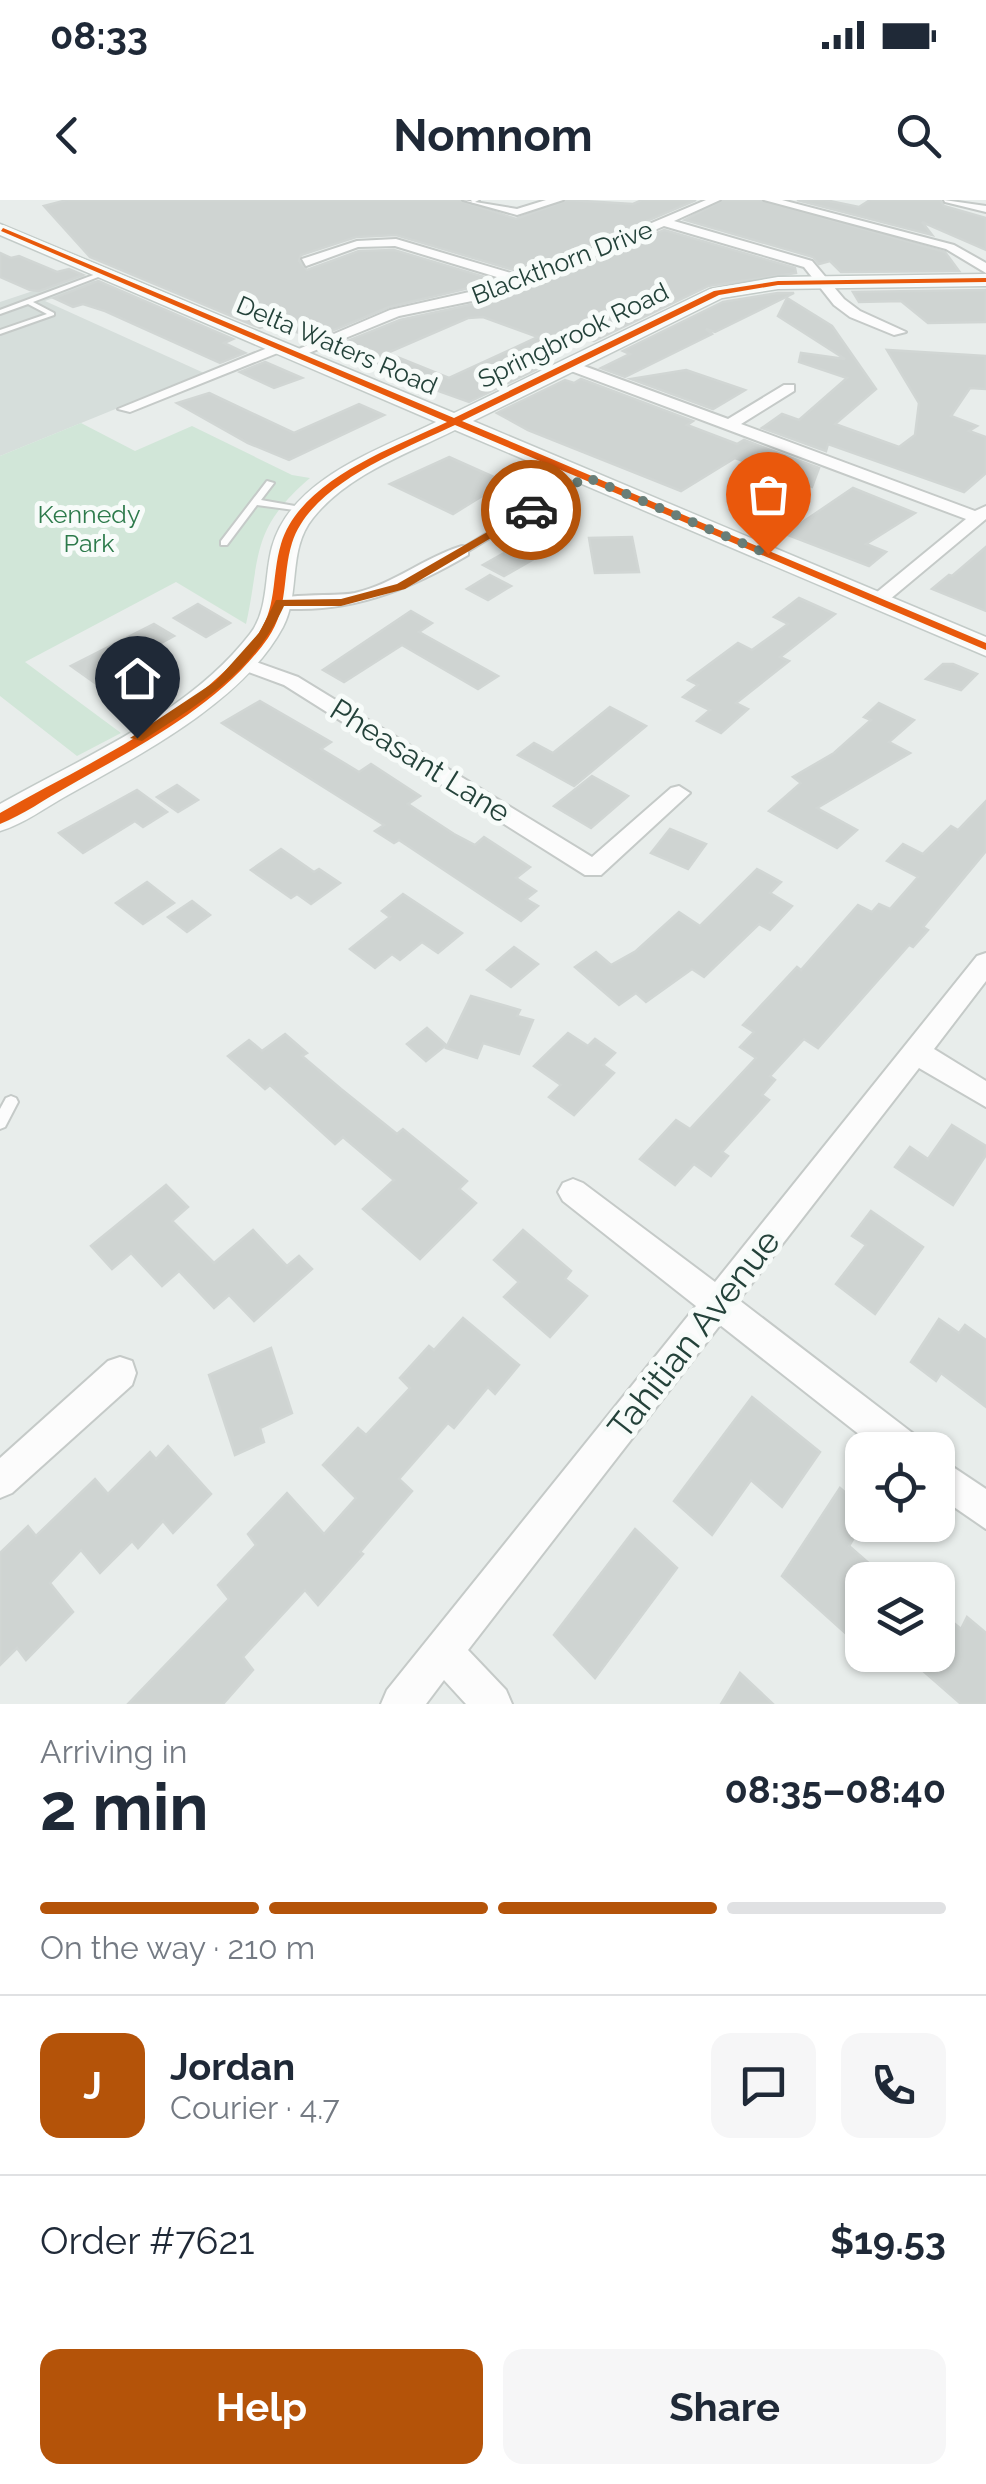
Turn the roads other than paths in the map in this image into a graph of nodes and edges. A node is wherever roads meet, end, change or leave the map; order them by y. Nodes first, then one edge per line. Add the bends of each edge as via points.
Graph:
1 (473, 200) edge
2 (558, 200) edge
3 (715, 200) edge
4 (769, 200) edge
5 (949, 200) edge
6 (986, 209) edge
7 (664, 222) junction
8 (0, 229) edge
9 (306, 262) dead end
10 (986, 270) edge
11 (104, 273) junction
12 (986, 280) edge
13 (524, 281) junction
14 (826, 283) junction
15 (27, 301) junction
16 (0, 312) edge
17 (0, 332) edge
18 (898, 332) dead end
19 (287, 350) junction
20 (568, 365) junction
21 (789, 388) dead end
22 (126, 409) dead end
23 (454, 421) junction
24 (729, 425) junction
25 (586, 477) junction
26 (270, 483) dead end
27 (255, 502) junction
28 (306, 510) junction
29 (981, 514) edge
30 (224, 543) dead end
31 (462, 551) joint
32 (877, 601) junction
33 (280, 603) junction
34 (986, 647) edge
35 (242, 663) junction
36 (679, 793) dead end
37 (0, 819) edge
38 (986, 962) edge
39 (916, 1052) junction
40 (986, 1095) edge
41 (11, 1102) dead end
42 (0, 1123) edge
43 (573, 1192) dead end
44 (718, 1304) junction
45 (120, 1373) dead end
46 (883, 1432) edge
47 (0, 1481) edge
48 (955, 1487) edge
49 (986, 1512) edge
50 (443, 1651) junction
51 (401, 1704) edge
52 (492, 1704) edge

1 - 2 street via 517,212
3 - 7 street, Blackthorn Drive
4 - 10 street via 950,247
5 - 6 street
7 - 13 street, Blackthorn Drive
7 - 14 street via 796,258
8 - 11 street, Delta Waters Road
9 - 13 street via 358,244 396,242
11 - 15 lane
11 - 19 street, Delta Waters Road
12 - 14 street, Springbrook Road
13 - 19 street, Blackthorn Drive via 482,298 395,312
14 - 18 street via 855,314
14 - 20 street, Springbrook Road via 717,293
15 - 16 lane
15 - 17 lane via 52,314
19 - 22 street, Blackthorn Drive
19 - 23 street, Delta Waters Road
20 - 23 street, Springbrook Road
20 - 24 street
21 - 24 street
23 - 25 street, Delta Waters Road
23 - 28 street, Springbrook Road via 352,472
24 - 29 street
25 - 31 lane
25 - 32 street, Delta Waters Road
26 - 27 lane
27 - 28 lane
27 - 30 lane
28 - 33 street, Springbrook Road via 283,555
29 - 32 street
31 - 33 street via 373,596
32 - 34 street, Delta Waters Road
33 - 35 street, Springbrook Road
35 - 36 street, Pheasant Lane via 291,681 592,869
35 - 37 street, Springbrook Road via 171,718
38 - 39 street, Tahitian Avenue
39 - 40 street
39 - 44 street, Tahitian Avenue
41 - 42 lane
43 - 44 street
44 - 46 street
44 - 50 street, Tahitian Avenue
45 - 47 street
48 - 49 street
50 - 51 street, Tahitian Avenue
50 - 52 street

